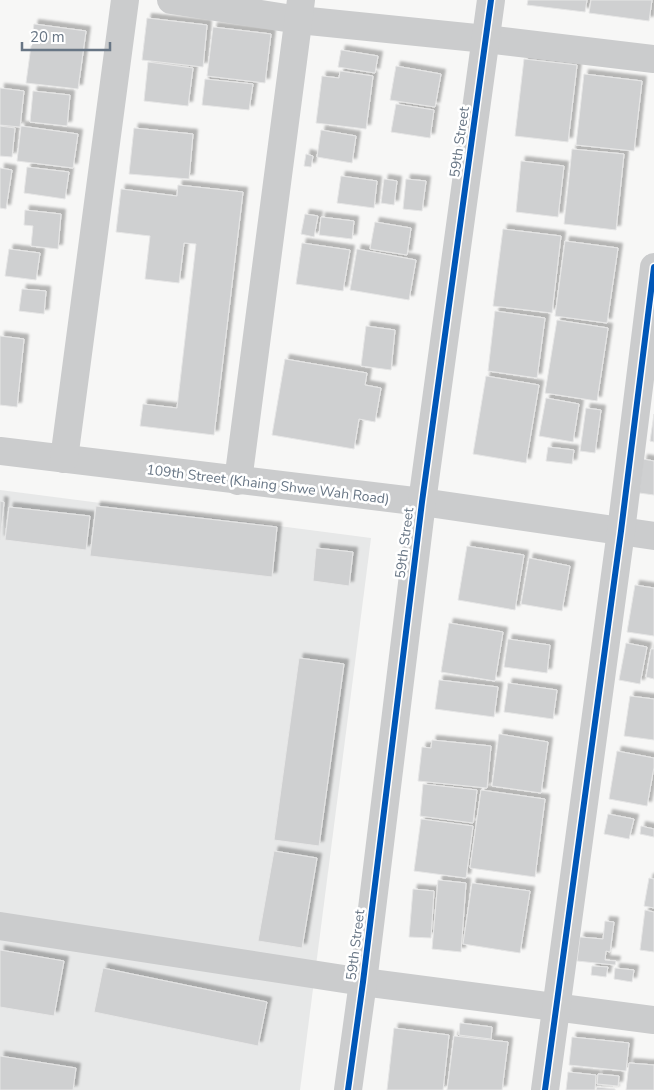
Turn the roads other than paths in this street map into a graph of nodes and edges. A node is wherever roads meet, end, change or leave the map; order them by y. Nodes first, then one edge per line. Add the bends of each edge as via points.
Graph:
1 (125, 0) edge
2 (171, 0) edge
3 (491, 0) edge
4 (300, 10) edge
5 (486, 39) junction
6 (654, 59) edge
7 (654, 267) edge
8 (0, 451) edge
9 (64, 459) junction
10 (238, 481) junction
11 (422, 502) junction
12 (621, 531) junction
13 (654, 536) edge
14 (0, 926) edge
15 (363, 982) junction
16 (557, 1008) junction
17 (654, 1020) edge
18 (348, 1090) edge
19 (545, 1090) edge

1 - 9 street
2 - 4 street
3 - 5 street, 59th Street
4 - 5 street
4 - 10 street
5 - 6 street
5 - 11 street, 59th Street
7 - 12 street
8 - 9 street, 109th Street (Khaing Shwe Wah Road)
9 - 10 street, 109th Street (Khaing Shwe Wah Road)
10 - 11 street, 109th Street (Khaing Shwe Wah Road)
11 - 12 street, 109th Street (Khaing Shwe Wah Road)
11 - 15 street, 59th Street
12 - 13 street, 109th Street (Khaing Shwe Wah Road)
12 - 16 street
14 - 15 street
15 - 16 street
15 - 18 street, 59th Street
16 - 17 street
16 - 19 street

